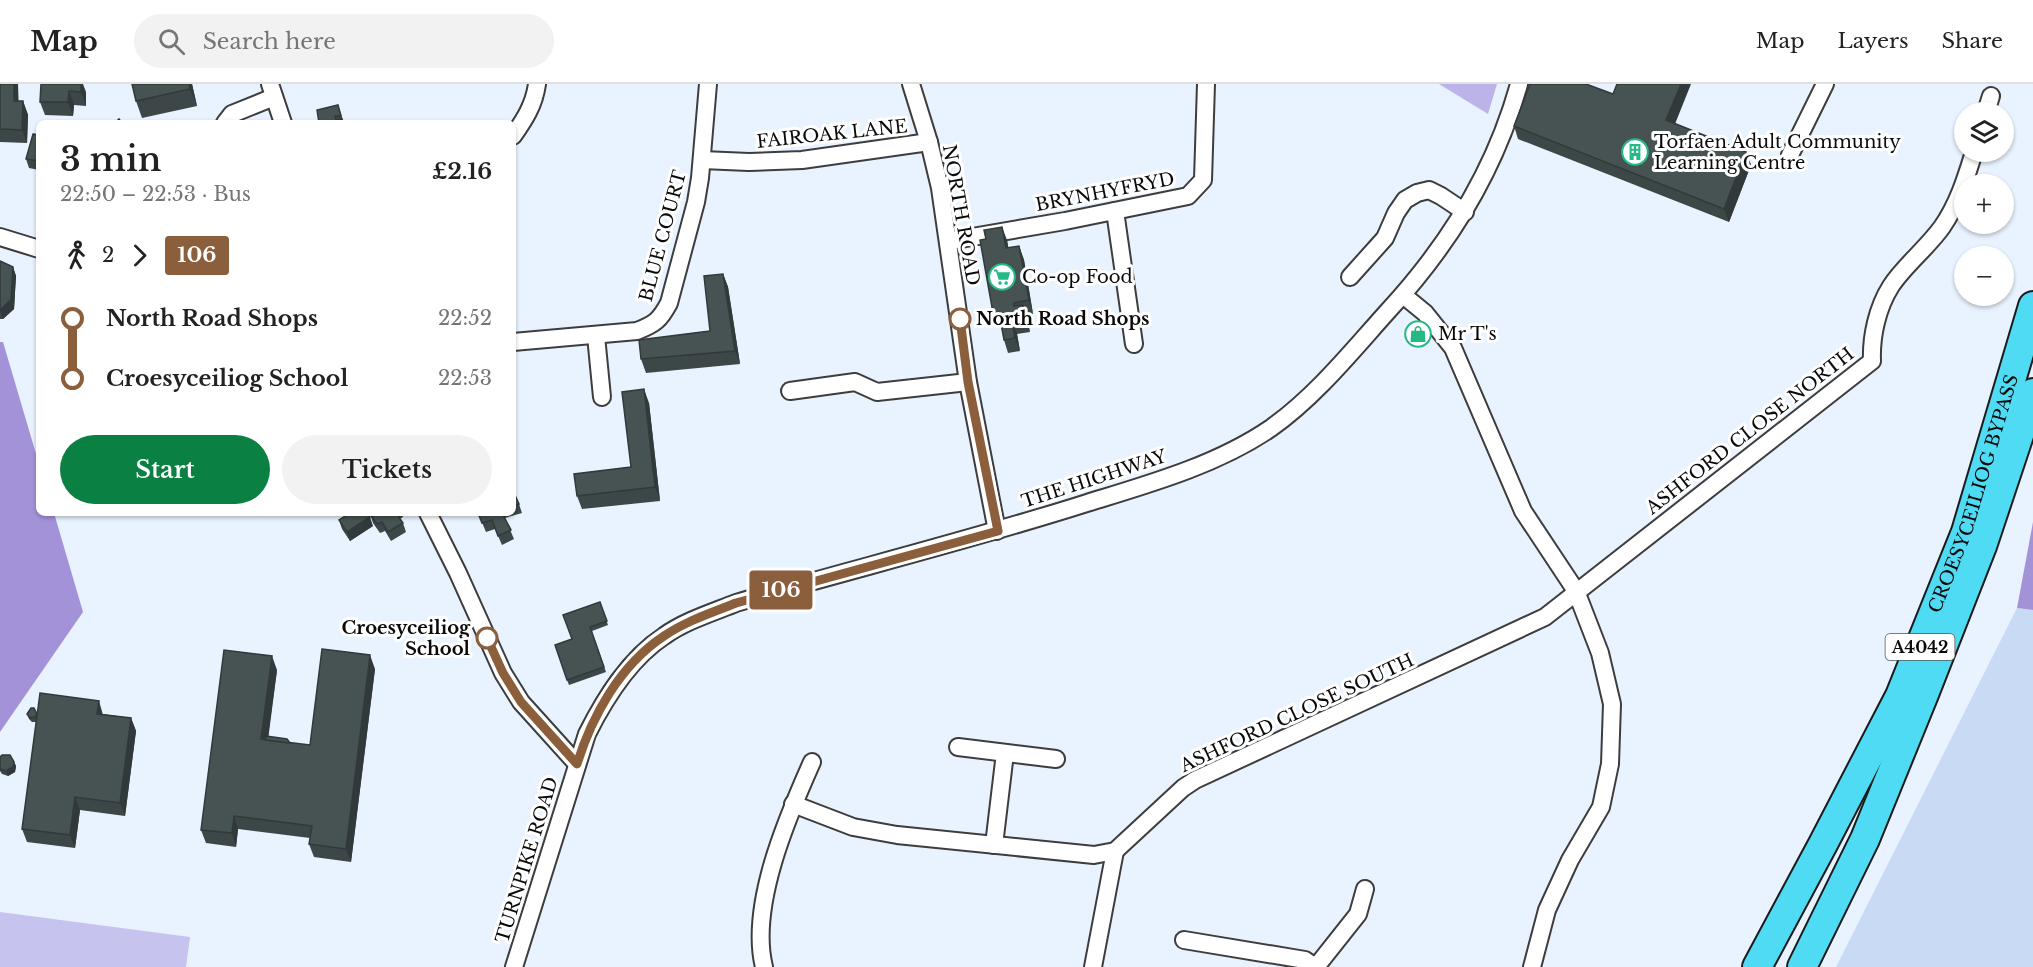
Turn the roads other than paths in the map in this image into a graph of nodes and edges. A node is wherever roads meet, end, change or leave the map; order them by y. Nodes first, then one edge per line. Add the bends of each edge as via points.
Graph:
1 (537, 84) edge
2 (708, 84) edge
3 (911, 84) edge
4 (1206, 84) edge
5 (1519, 84) edge
6 (1825, 84) edge
7 (272, 90) edge
8 (1991, 96) dead end
9 (1989, 102) edge
10 (227, 120) edge
11 (282, 120) edge
12 (516, 132) edge
13 (929, 142) junction
14 (1790, 155) dead end
15 (702, 160) junction
16 (1971, 162) edge
17 (1115, 211) junction
18 (1465, 212) junction
19 (0, 237) edge
20 (949, 241) junction
21 (36, 248) edge
22 (1350, 278) dead end
23 (1403, 295) junction
24 (2033, 306) edge
25 (596, 336) junction
26 (516, 342) edge
27 (1134, 344) dead end
28 (968, 382) junction
29 (790, 391) dead end
30 (2033, 393) edge
31 (602, 397) dead end
32 (430, 516) edge
33 (998, 531) junction
34 (1576, 591) junction
35 (958, 747) dead end
36 (1005, 753) junction
37 (1056, 759) dead end
38 (812, 762) dead end
39 (577, 764) junction
40 (793, 804) junction
41 (994, 845) junction
42 (1115, 851) junction
43 (1365, 889) dead end
44 (1184, 940) dead end
45 (514, 967) edge
46 (764, 967) edge
47 (1093, 967) edge
48 (1316, 967) edge
49 (1532, 967) edge
50 (1757, 967) edge
51 (1802, 967) edge

1 - 12 street via 529,113
2 - 15 street, BLUE COURT
3 - 13 street, NORTH ROAD
4 - 17 street, BRYNHYFRYD via 1203,180 1188,196
5 - 18 street, THE HIGHWAY via 1495,151
6 - 14 street
7 - 10 street
7 - 11 street
8 - 9 street
13 - 15 street, FAIROAK LANE via 802,160
13 - 20 street, NORTH ROAD
15 - 25 street, BLUE COURT via 696,202 662,317 637,331
16 - 34 street, ASHFORD CLOSE NORTH via 1955,207 1930,243 1891,286 1871,344 1872,361
17 - 20 street, BRYNHYFRYD
17 - 27 street
18 - 22 street via 1428,190 1417,193 1395,213 1384,238
18 - 23 street, THE HIGHWAY
19 - 21 street
20 - 28 street, NORTH ROAD
23 - 33 street, THE HIGHWAY via 1304,402 1271,428 1228,452 1176,473
23 - 34 street via 1425,313 1453,348 1523,511
24 - 50 highway, CROESYCEILIOG BYPASS / A4042 via 1966,532 1900,696
25 - 26 street, BLUE COURT
25 - 31 street
28 - 29 street via 877,392 855,382
28 - 33 street, NORTH ROAD
30 - 51 highway, CROESYCEILIOG BYPASS / A4042 via 1982,546 1924,694 1865,838
32 - 39 street via 503,673 521,702
33 - 39 street, THE HIGHWAY via 736,603 663,636 640,656 601,706 586,734
34 - 42 street, ASHFORD CLOSE SOUTH via 1545,617 1519,630 1195,780
34 - 49 street via 1600,653 1612,704 1610,764 1601,807 1547,910
35 - 36 street
36 - 37 street
36 - 41 street
38 - 40 street
39 - 45 street, TURNPIKE ROAD
40 - 41 street via 853,827
40 - 46 street via 777,849 762,916
41 - 42 street via 1094,855
42 - 47 street
43 - 48 street via 1358,914
44 - 48 street via 1305,960

